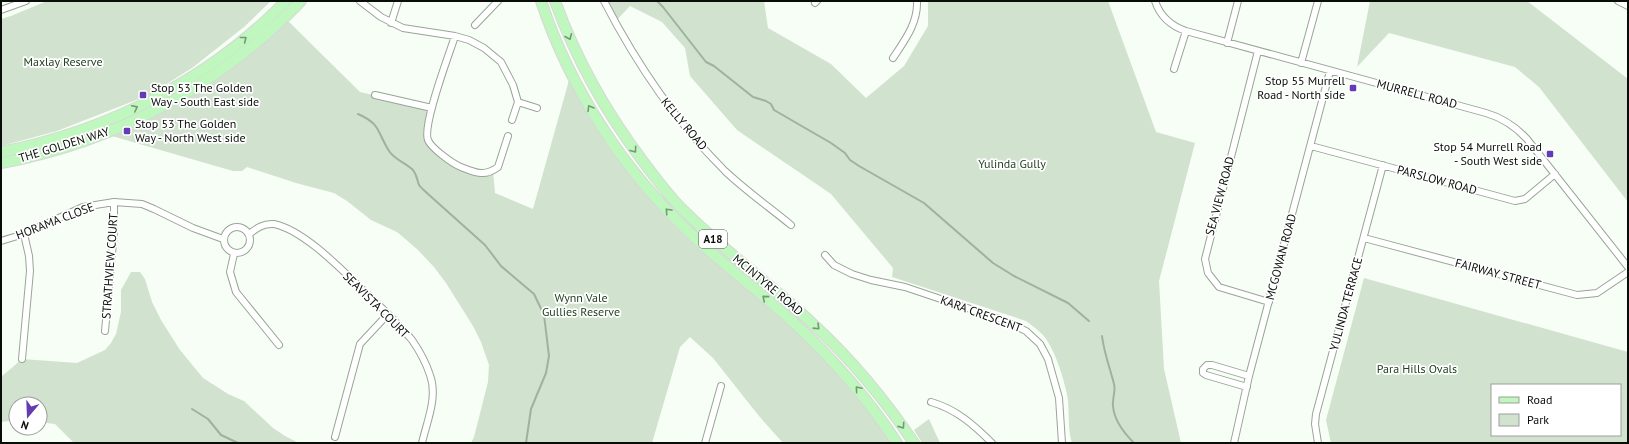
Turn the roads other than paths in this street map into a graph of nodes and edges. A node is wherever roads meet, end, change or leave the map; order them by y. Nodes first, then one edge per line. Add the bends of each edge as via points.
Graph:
1 (26, 1) edge
2 (286, 1) edge
3 (301, 1) edge
4 (360, 1) edge
5 (398, 1) edge
6 (498, 1) edge
7 (541, 1) edge
8 (556, 1) edge
9 (604, 1) edge
10 (917, 1) edge
11 (1155, 1) edge
12 (1238, 1) edge
13 (1318, 1) edge
14 (1618, 1) edge
15 (490, 4) edge
16 (1628, 6) edge
17 (1, 10) edge
18 (391, 23) junction
19 (474, 25) dead end
20 (1186, 31) junction
21 (455, 36) junction
22 (1227, 43) junction
23 (1258, 51) junction
24 (893, 58) dead end
25 (1301, 63) junction
26 (1174, 69) dead end
27 (1330, 71) junction
28 (375, 95) dead end
29 (518, 102) junction
30 (432, 108) junction
31 (538, 108) dead end
32 (512, 120) dead end
33 (508, 136) dead end
34 (1311, 146) junction
35 (1, 152) edge
36 (1, 163) edge
37 (1383, 165) junction
38 (1555, 174) junction
39 (114, 202) junction
40 (791, 225) dead end
41 (24, 234) junction
42 (249, 234) junction
43 (1364, 238) junction
44 (223, 239) junction
45 (1, 241) edge
46 (234, 254) junction
47 (824, 255) dead end
48 (1628, 267) edge
49 (1628, 272) edge
50 (1269, 302) junction
51 (388, 314) junction
52 (105, 331) dead end
53 (279, 345) dead end
54 (22, 359) dead end
55 (1250, 376) junction
56 (721, 386) dead end
57 (1247, 387) junction
58 (931, 402) dead end
59 (335, 437) dead end
60 (422, 443) edge
61 (706, 443) edge
62 (897, 443) edge
63 (914, 443) edge
64 (992, 443) edge
65 (1062, 443) edge
66 (1234, 443) edge
67 (1318, 443) edge

1 - 17 street
35 -> 2 main road, THE GOLDEN WAY via 78,132 154,99 184,82 248,37
3 - 36 main road, THE GOLDEN WAY via 242,55 214,76 165,106 94,138 61,149
4 - 18 street
5 - 18 street
6 - 15 street
62 -> 7 main road, MCINTYRE ROAD / A18 via 858,389 826,353 790,319 713,255 651,192 610,138 580,91 553,34
8 -> 63 main road, MCINTYRE ROAD / A18 via 577,55 601,100 616,125 661,186 719,245 831,341 883,400
9 - 40 street, KELLY ROAD via 634,56 676,116 726,171
10 - 24 street via 914,22
11 - 20 street, MURRELL ROAD via 1167,21
12 - 22 street
13 - 25 street
14 - 16 street
15 - 19 street
18 - 21 street via 403,28
20 - 22 street, MURRELL ROAD
20 - 26 street
21 - 29 street via 484,48 501,62 513,85
21 - 30 street
22 - 23 street, MURRELL ROAD
23 - 25 street, MURRELL ROAD
23 - 50 street, SEA VIEW ROAD via 1205,259 1208,273 1219,287
25 - 27 street, MURRELL ROAD
27 - 34 street, MCGOWAN ROAD
27 - 38 street, MURRELL ROAD via 1502,118 1524,135
28 - 30 street
29 - 31 street
29 - 32 street
30 - 33 street via 427,126 428,140 457,165 472,172 485,174 498,167
34 - 37 street, PARSLOW ROAD
34 - 50 street, MCGOWAN ROAD
37 - 38 street, PARSLOW ROAD via 1515,201 1525,199
37 - 43 street, YULINDA TERRACE
38 - 48 street, MURRELL ROAD
39 - 41 street, HORAMA CLOSE via 83,207
39 - 44 street, HORAMA CLOSE via 142,204 154,208 193,228
39 - 52 street, STRATHVIEW COURT via 114,232
41 - 45 street, HORAMA CLOSE
41 - 54 street via 30,256 30,271
42 - 44 street via 241,227 230,227
42 - 46 street via 250,244 243,253
42 - 51 street, SEAVISTA COURT via 261,225 273,224 292,231 329,258
43 - 49 street, FAIRWAY STREET via 1577,295 1597,293
43 - 67 street, YULINDA TERRACE via 1316,414
44 - 46 street via 224,246
46 - 53 street via 230,272 236,292
47 - 65 street, KARA CRESCENT via 834,265 852,274 912,289 1014,325 1031,335 1045,353 1058,392
50 - 55 street, MCGOWAN ROAD
51 - 59 street via 360,344
51 - 60 street, SEAVISTA COURT via 412,341 426,365 433,386 433,398
55 - 57 street, MCGOWAN ROAD
55 - 57 street via 1212,365 1203,369 1206,375
56 - 61 street
57 - 66 street, MCGOWAN ROAD
58 - 64 street via 967,420

